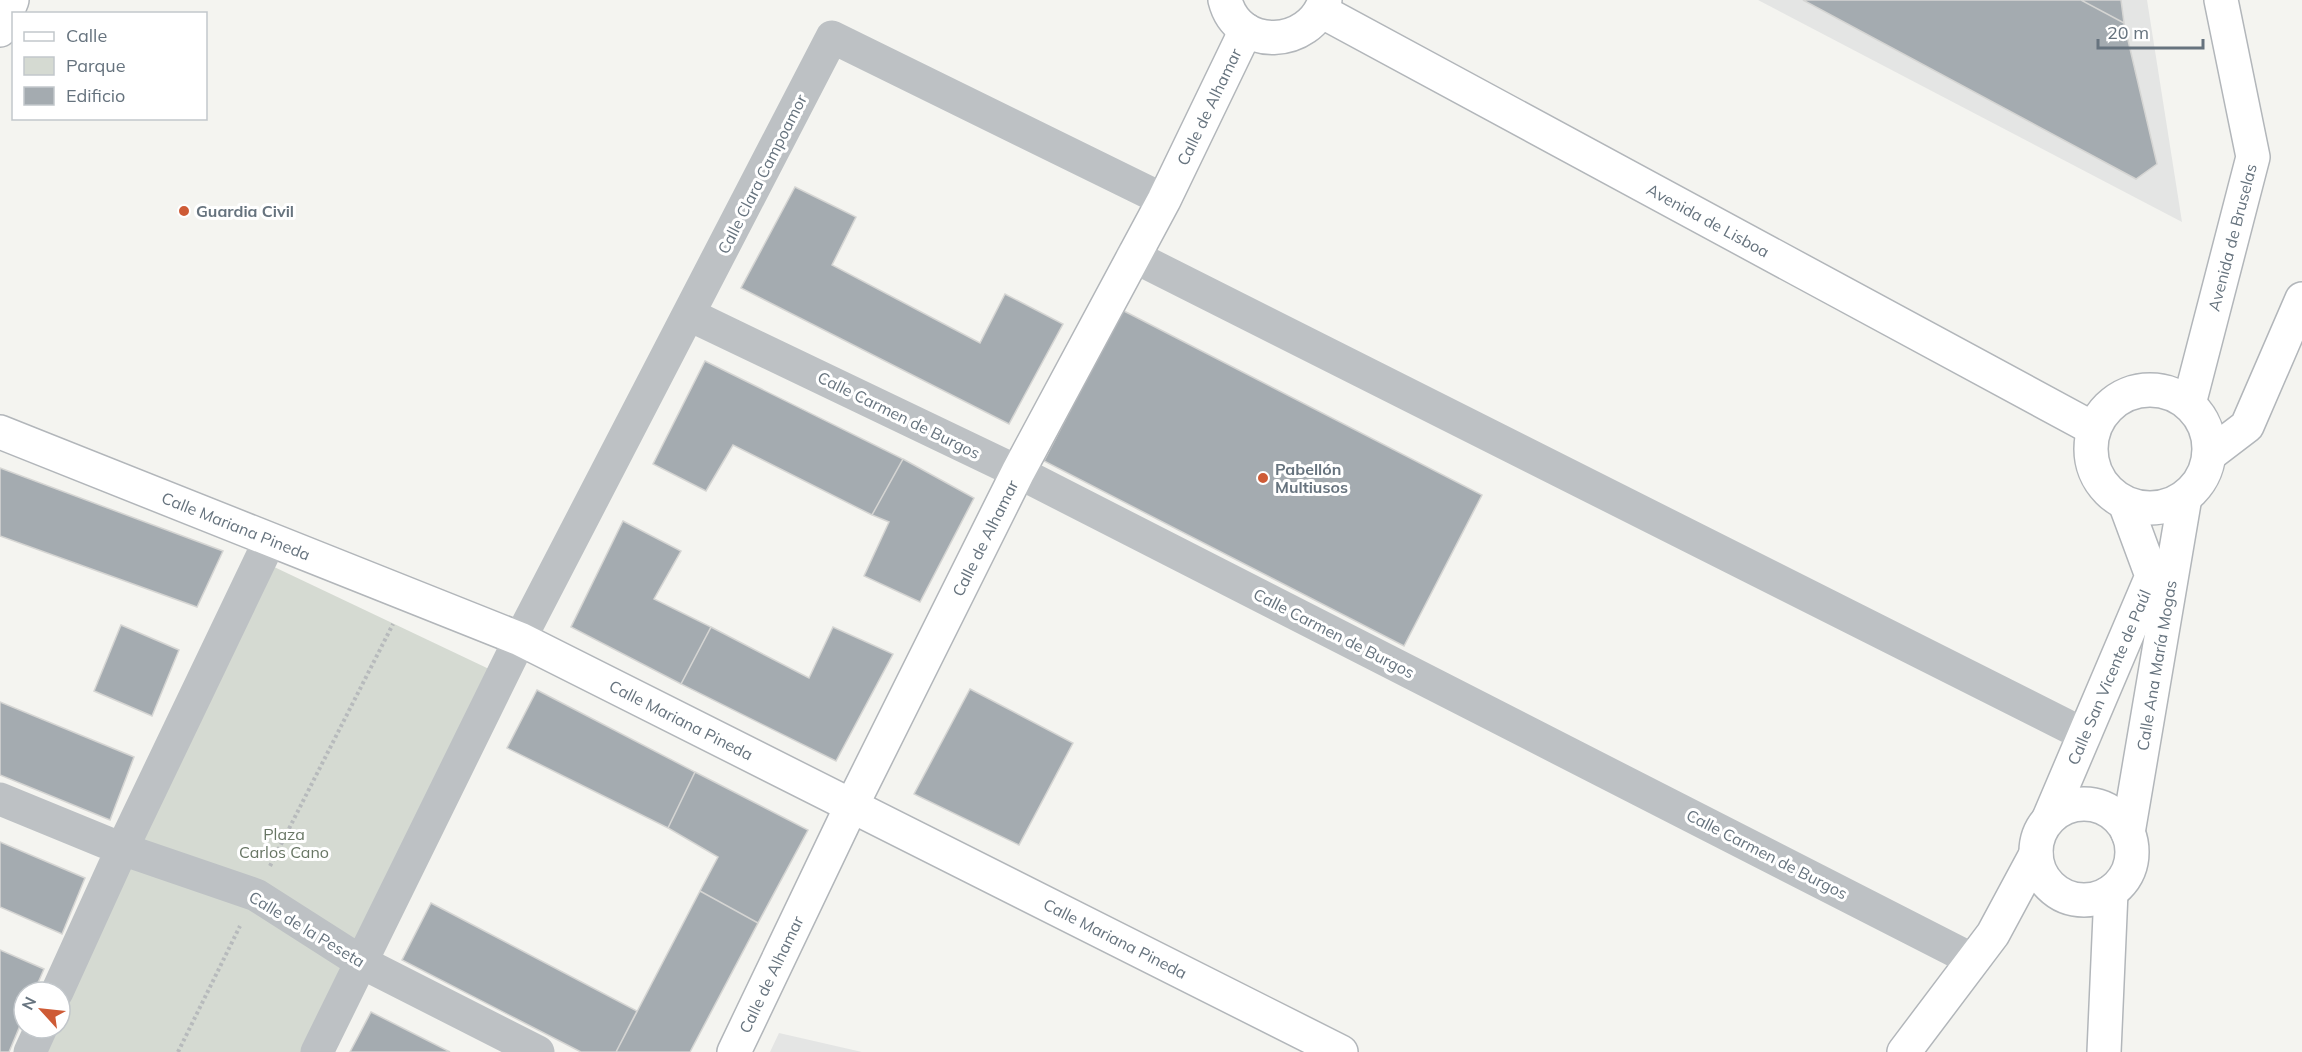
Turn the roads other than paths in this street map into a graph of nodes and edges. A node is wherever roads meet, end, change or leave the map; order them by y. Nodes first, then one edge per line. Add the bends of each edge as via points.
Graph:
1 (12, 0) edge
2 (1225, 0) edge
3 (2221, 0) edge
4 (1323, 6) edge
5 (0, 30) edge
6 (1246, 30) junction
7 (1164, 200) junction
8 (1133, 256) junction
9 (2302, 300) edge
10 (690, 315) junction
11 (2189, 404) junction
12 (2094, 429) junction
13 (0, 432) edge
14 (2209, 454) junction
15 (1018, 472) junction
16 (2185, 497) junction
17 (2125, 503) junction
18 (270, 540) junction
19 (520, 639) junction
20 (2085, 735) junction
21 (0, 799) edge
22 (851, 807) junction
23 (2049, 818) junction
24 (2128, 833) junction
25 (122, 849) junction
26 (2036, 854) junction
27 (2111, 892) junction
28 (1973, 960) junction
29 (361, 962) junction
30 (62, 980) edge
31 (317, 1052) edge
32 (538, 1052) edge
33 (734, 1052) edge
34 (1341, 1052) edge
35 (1904, 1052) edge
36 (2104, 1052) edge

1 - 5 street
2 - 6 street via 1235,20
3 - 11 street, Avenida de Bruselas via 2253,157
4 - 6 street via 1310,25 1279,39
4 - 12 street, Avenida de Lisboa
6 - 7 street, Calle de Alhamar
7 - 8 street, Calle de Alhamar
7 - 10 street, Calle Clara Campoamor via 832,37
8 - 15 street, Calle de Alhamar
8 - 20 street
9 - 14 street via 2247,426
10 - 15 street, Calle Carmen de Burgos
10 - 19 street, Calle Clara Campoamor
11 - 12 street via 2173,393 2135,390 2117,398
11 - 14 street via 2205,427
12 - 17 street via 2090,446 2092,464 2110,494
13 - 18 street, Calle Mariana Pineda
14 - 16 street via 2197,486
15 - 22 street, Calle de Alhamar
15 - 28 street, Calle Carmen de Burgos
16 - 17 street via 2166,506 2145,508
16 - 24 street, Calle Ana María Mogas
17 - 20 street, Calle San Vicente de Paúl via 2152,576
18 - 19 street, Calle Mariana Pineda
18 - 25 street
19 - 22 street, Calle Mariana Pineda
19 - 29 street, Calle Clara Campoamor
20 - 23 street, Calle San Vicente de Paúl
21 - 25 street, Calle de la Peseta
22 - 33 street, Calle de Alhamar
22 - 34 street, Calle Mariana Pineda
23 - 24 street via 2077,804 2093,805 2114,815
23 - 26 street via 2041,829
24 - 27 street via 2131,859 2121,883
25 - 29 street, Calle de la Peseta via 256,895
25 - 30 street
26 - 27 street via 2045,881 2069,898 2084,900
26 - 28 street via 1992,934
27 - 36 street
28 - 35 street
29 - 31 street, Calle Clara Campoamor
29 - 32 street, Calle de la Peseta

